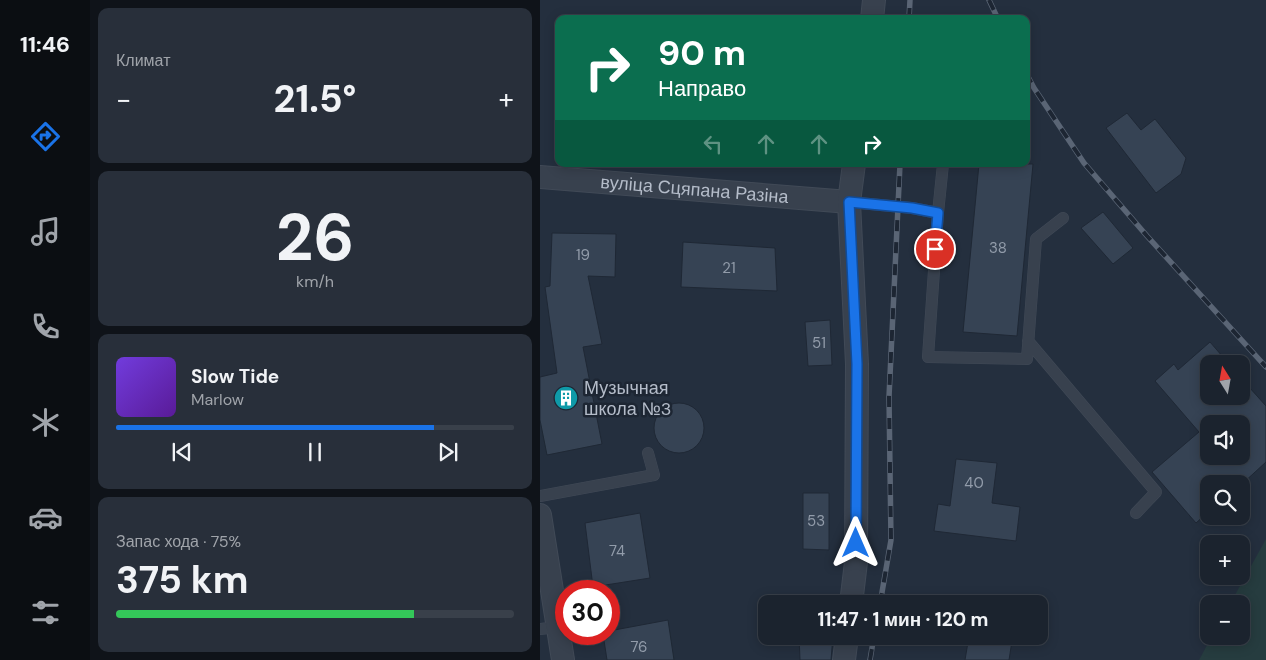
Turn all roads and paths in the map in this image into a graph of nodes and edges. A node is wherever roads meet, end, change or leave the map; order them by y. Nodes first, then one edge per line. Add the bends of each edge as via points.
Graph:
1 (874, 0) edge
2 (872, 15) edge
3 (854, 167) edge
4 (943, 167) edge
5 (540, 177) edge
6 (849, 202) junction
7 (938, 213) junction
8 (1063, 218) dead end
9 (1028, 341) junction
10 (648, 453) dead end
11 (540, 496) edge
12 (1136, 513) dead end
13 (540, 515) edge
14 (852, 595) edge
15 (549, 628) edge
16 (846, 645) edge
17 (562, 660) edge
18 (844, 660) edge

1 - 2 street
3 - 6 street
4 - 7 lane
5 - 6 street, вуліца Сцяпана Разіна
6 - 7 lane
6 - 14 street via 857,364 856,562
7 - 9 lane via 928,357 1027,359
8 - 9 lane via 1036,239
9 - 12 lane via 1156,492
10 - 11 lane via 654,475
13 - 15 street
15 - 17 street
16 - 18 street

